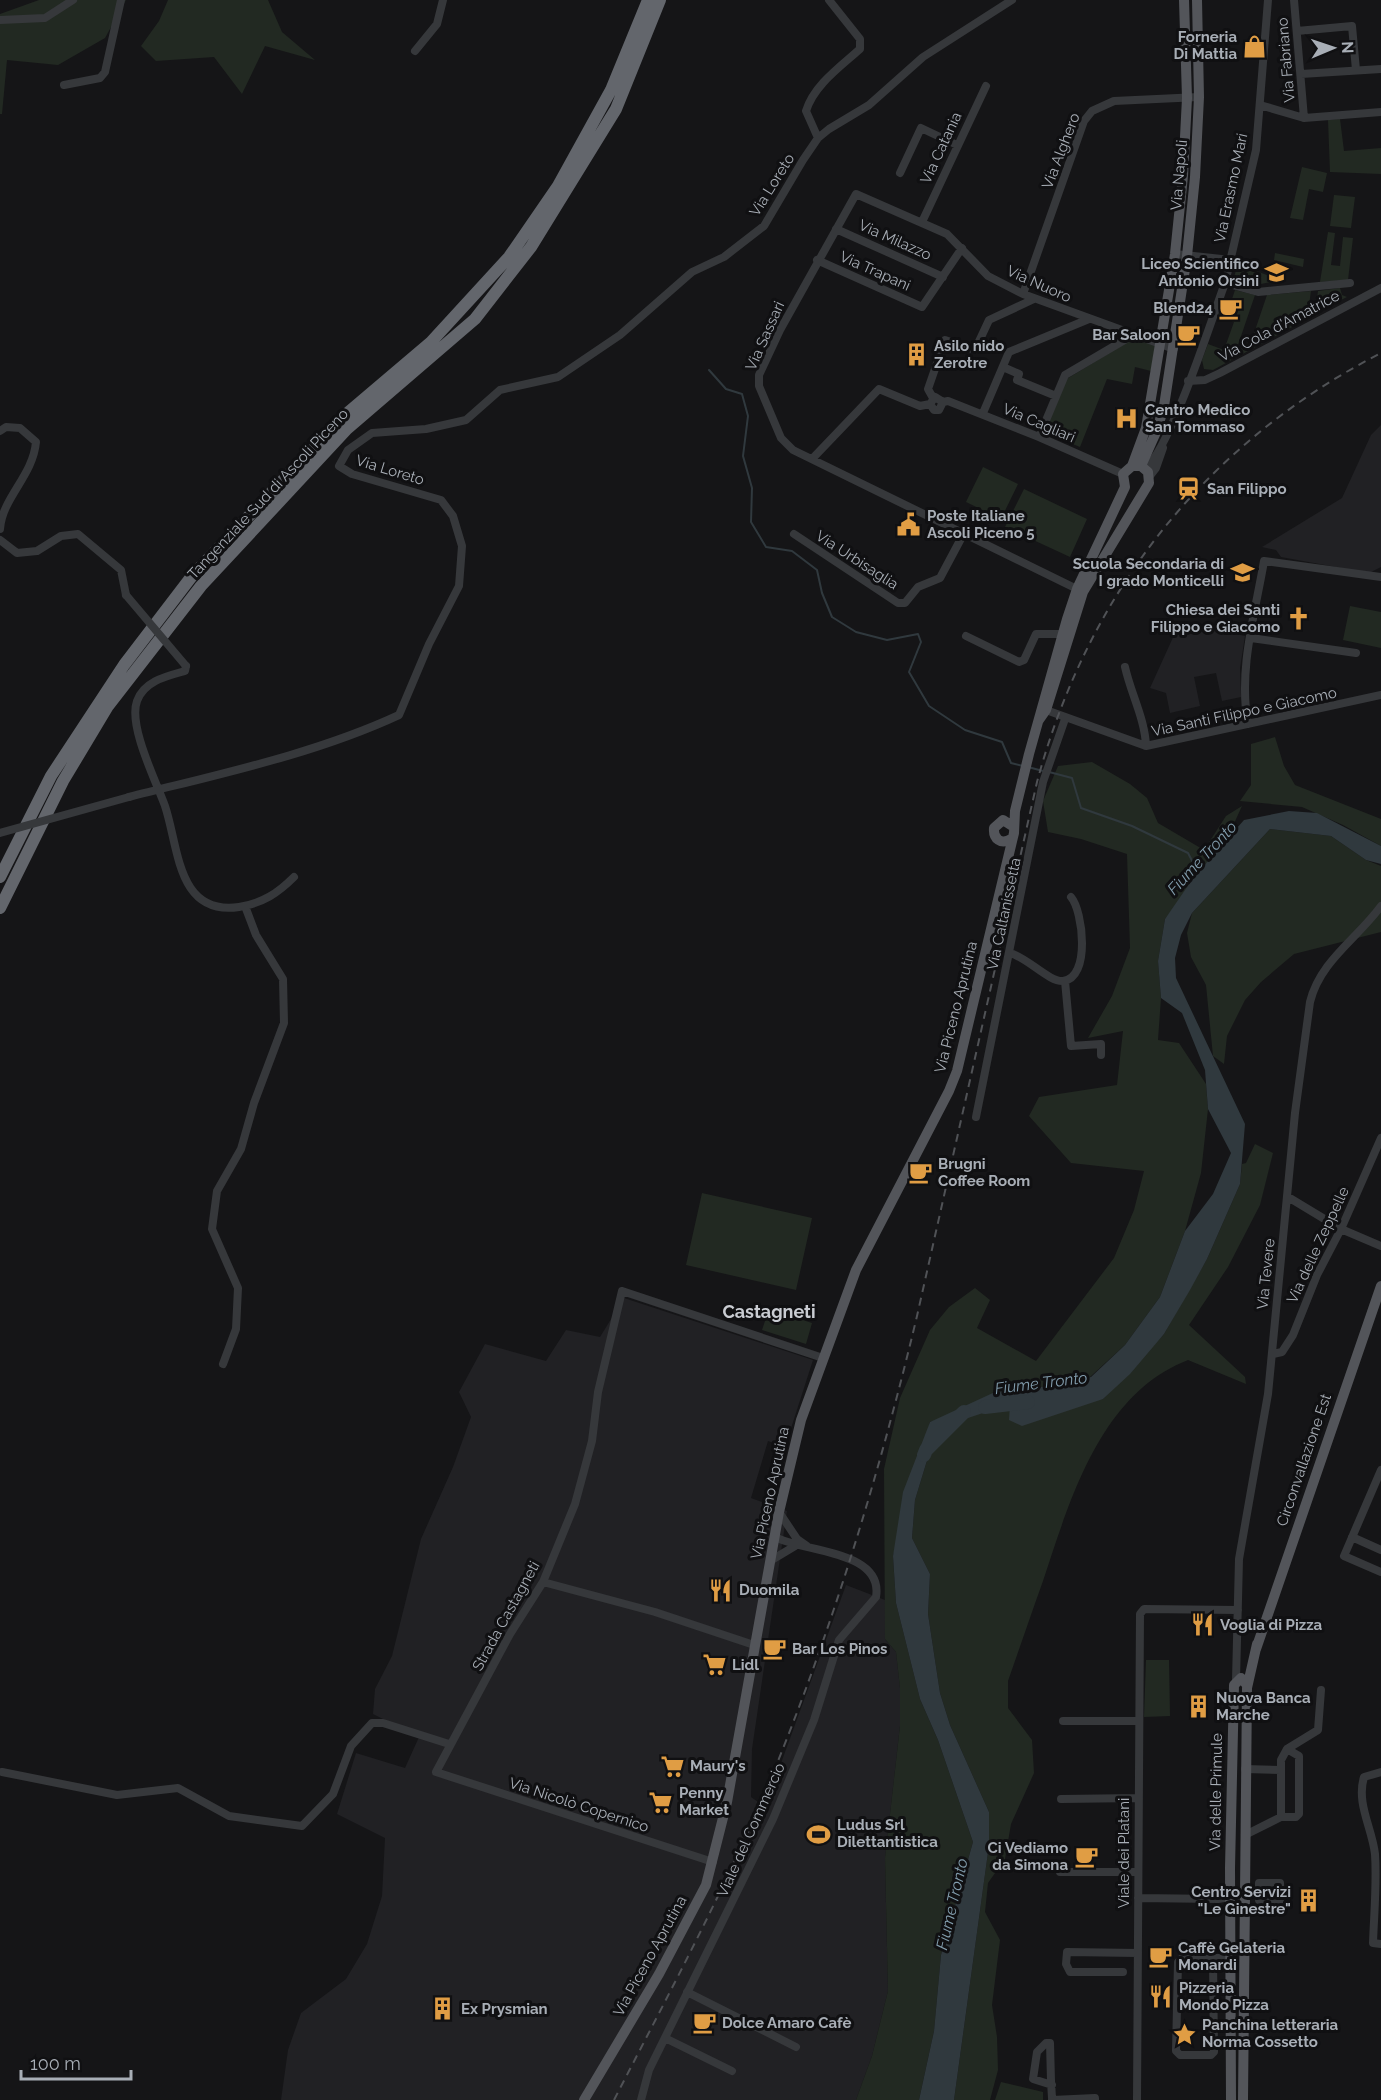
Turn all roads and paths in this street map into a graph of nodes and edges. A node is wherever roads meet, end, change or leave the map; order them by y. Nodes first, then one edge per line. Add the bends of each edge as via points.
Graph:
1 (73, 0) edge
2 (121, 0) edge
3 (443, 0) edge
4 (648, 0) edge
5 (660, 0) edge
6 (829, 0) edge
7 (1012, 0) edge
8 (1184, 0) edge
9 (1197, 0) edge
10 (1268, 0) edge
11 (1294, 0) edge
12 (0, 20) edge
13 (1297, 30) junction
14 (415, 51) dead end
15 (1381, 69) edge
16 (1356, 70) junction
17 (1301, 74) junction
18 (63, 85) dead end
19 (986, 86) dead end
20 (1199, 97) junction
21 (1187, 98) junction
22 (1260, 105) junction
23 (1381, 112) edge
24 (1304, 118) junction
25 (818, 138) junction
26 (957, 145) junction
27 (900, 173) dead end
28 (856, 194) joint
29 (922, 222) junction
30 (836, 229) junction
31 (962, 248) junction
32 (1175, 254) junction
33 (1187, 256) junction
34 (817, 260) junction
35 (1231, 260) junction
36 (943, 276) junction
37 (1225, 283) junction
38 (1350, 283) dead end
39 (1381, 288) edge
40 (1023, 294) junction
41 (1034, 299) junction
42 (1089, 319) junction
43 (1132, 335) junction
44 (1161, 346) junction
45 (1174, 349) junction
46 (1003, 367) junction
47 (1188, 381) junction
48 (1056, 396) junction
49 (931, 401) junction
50 (1164, 406) junction
51 (1177, 410) junction
52 (983, 413) junction
53 (0, 431) edge
54 (1039, 437) junction
55 (813, 458) junction
56 (1142, 469) junction
57 (1123, 474) junction
58 (1125, 487) junction
59 (1142, 491) junction
60 (0, 529) edge
61 (964, 533) junction
62 (794, 534) dead end
63 (0, 540) edge
64 (1381, 577) edge
65 (1077, 589) junction
66 (1062, 634) junction
67 (966, 636) dead end
68 (1251, 638) junction
69 (1356, 653) dead end
70 (1125, 667) dead end
71 (1381, 695) edge
72 (1046, 710) junction
73 (1065, 719) junction
74 (1039, 720) junction
75 (1248, 724) junction
76 (1146, 746) junction
77 (159, 790) junction
78 (1011, 824) junction
79 (0, 833) edge
80 (1008, 840) junction
81 (0, 877) edge
82 (294, 877) dead end
83 (1071, 897) dead end
84 (245, 906) junction
85 (1381, 906) edge
86 (0, 908) edge
87 (1010, 953) junction
88 (1065, 981) junction
89 (1101, 1055) dead end
90 (976, 1117) dead end
91 (1381, 1138) edge
92 (1288, 1197) junction
93 (1341, 1229) junction
94 (1381, 1246) edge
95 (1381, 1286) edge
96 (1272, 1354) junction
97 (823, 1358) junction
98 (222, 1364) dead end
99 (1381, 1470) edge
100 (779, 1512) junction
101 (775, 1537) junction
102 (1352, 1537) junction
103 (796, 1542) junction
104 (1381, 1550) edge
105 (770, 1561) junction
106 (1381, 1572) edge
107 (543, 1582) junction
108 (1238, 1610) junction
109 (754, 1645) junction
110 (1241, 1681) junction
111 (1321, 1690) dead end
112 (1063, 1721) dead end
113 (1138, 1721) junction
114 (1301, 1741) junction
115 (449, 1744) junction
116 (1285, 1750) junction
117 (1299, 1756) junction
118 (1245, 1769) junction
119 (1281, 1770) junction
120 (2, 1772) dead end
121 (436, 1772) joint
122 (1381, 1772) edge
123 (1138, 1798) junction
124 (1061, 1799) dead end
125 (1281, 1817) junction
126 (1245, 1835) junction
127 (713, 1862) junction
128 (1060, 1872) dead end
129 (1137, 1872) junction
130 (1244, 1892) junction
131 (1259, 1892) dead end
132 (1230, 1896) junction
133 (1138, 1898) junction
134 (1381, 1944) edge
135 (1138, 1953) junction
136 (1213, 1958) junction
137 (1231, 1958) junction
138 (1123, 1972) dead end
139 (687, 1992) junction
140 (1215, 2020) junction
141 (1231, 2020) junction
142 (1243, 2020) junction
143 (665, 2038) junction
144 (796, 2047) dead end
145 (732, 2071) dead end
146 (1052, 2085) junction
147 (1052, 2099) edge
148 (584, 2100) edge
149 (640, 2100) edge
150 (1095, 2100) edge
151 (1137, 2100) edge
152 (1231, 2100) edge
153 (1243, 2100) edge

1 - 12 street via 45,18
2 - 18 street via 105,72 100,78
3 - 14 street via 437,24
4 - 81 highway, Tangenziale Sud di Ascoli Piceno via 611,90 558,186 509,257 431,342 345,415 192,576 124,665 51,776
5 - 86 highway, Tangenziale Sud di Ascoli Piceno via 616,109 531,248 476,319 347,429 201,586 108,706 63,781
6 - 25 street via 860,39 860,50 823,82 809,101 806,111
7 - 25 street, Via Loreto via 923,57 869,105
8 - 21 main road, Via Napoli
9 - 20 main road, Via Napoli
10 - 22 street, Via Erasmo Mari
11 - 13 street, Via Fabriano
13 - 16 street via 1352,26
13 - 17 street, Via Fabriano
15 - 16 street
16 - 17 street
17 - 24 street, Via Fabriano
19 - 26 street, Via Catania
20 - 21 street
20 - 33 main road, Via Napoli
21 - 32 main road, Via Napoli
21 - 40 street, Via Alghero via 1114,101 1092,111 1084,122
22 - 24 street
22 - 35 street, Via Erasmo Mari via 1256,150
23 - 24 street
25 - 77 street, Via Loreto via 764,226 723,257 692,272 620,335 558,377 500,390 466,420 426,429 372,433 348,450 339,466 352,474 441,501 453,516 462,546 459,586 399,715 297,751
26 - 27 street via 921,128
26 - 29 street, Via Catania
28 - 29 street, Via Nuoro
28 - 30 street, Via Sassari
29 - 31 street, Via Nuoro via 947,234
30 - 34 street, Via Sassari
30 - 36 street, Via Milazzo
31 - 36 street
31 - 40 street, Via Nuoro via 988,276
32 - 33 street
32 - 44 main road, Via Napoli
33 - 35 street
33 - 45 main road, Via Napoli
34 - 36 street, Via Trapani via 922,307
34 - 55 street, Via Sassari via 759,375 759,386 781,438 793,450
35 - 37 street, Via Erasmo Mari
37 - 38 street via 1258,292
37 - 47 street, Via Erasmo Mari
39 - 47 street, Via Cola d'Amatrice via 1220,373 1205,380
40 - 41 street, Via Nuoro
41 - 42 street, Via Nuoro
41 - 49 street via 989,320 975,350 945,340 928,389
42 - 43 street, Via Nuoro
42 - 46 street via 1009,352
43 - 44 street, Via Nuoro
43 - 48 street via 1065,375
44 - 45 street
44 - 56 main road, Via Napoli
45 - 50 main road, Via Napoli
46 - 48 street via 1019,374 1017,380
46 - 52 street
47 - 51 street, Via Erasmo Mari
48 - 54 street
49 - 52 street, Via Cagliari via 937,410 948,401
49 - 55 street, Via Cagliari via 920,406 879,389
50 - 51 street
50 - 56 main road, Via Napoli
51 - 56 street, Via Erasmo Mari via 1152,462
52 - 54 street, Via Cagliari
53 - 60 street via 6,427 20,428 36,442 34,458 1,517
54 - 57 street, Via Cagliari
55 - 61 street, Via Sassari
56 - 57 main road, Via Erasmo Mari
56 - 59 main road, Via Erasmo Mari via 1149,483
57 - 58 main road
58 - 59 main road
58 - 65 main road, Via Erasmo Mari
59 - 72 main road, Via Erasmo Mari via 1083,592
61 - 62 street, Via Urbisaglia via 940,578 918,587 909,601 898,603
61 - 65 street, Via Sassari
63 - 77 street, bridge via 17,554 37,551 61,536 78,534 121,570 126,595 186,666 185,671 161,678 145,689 135,710 136,727
64 - 68 street via 1264,561
65 - 66 main road, Via Erasmo Mari
66 - 67 street via 1036,634 1024,660 1019,662
66 - 74 main road, Via Erasmo Mari
68 - 69 street
68 - 75 street via 1244,694
70 - 76 street
71 - 75 street, Via Santi Filippo e Giacomo
72 - 73 street, Via Santi Filippo e Giacomo
72 - 74 main road, Via Erasmo Mari
73 - 76 street, Via Santi Filippo e Giacomo
73 - 87 street, Via Caltanissetta via 1043,782
74 - 78 main road, Via Erasmo Mari
75 - 76 street, Via Santi Filippo e Giacomo
77 - 79 street, Via Loreto, bridge
77 - 84 street via 180,869 195,893 209,906 219,909
78 - 80 main road
78 - 80 main road via 999,822 994,828 996,838
80 - 97 main road, Via Piceno Aprutina via 971,1015 949,1091 856,1270
82 - 84 street via 275,895
83 - 88 street via 1078,905 1082,955 1079,968
84 - 98 street via 256,935 283,979 284,1023 241,1149 218,1191 212,1229 238,1288 236,1329
85 - 92 street, Via Tevere via 1327,966 1313,988 1295,1113
87 - 88 street via 1021,956 1055,980
87 - 90 street, Via Caltanissetta
88 - 89 street via 1071,1046 1101,1044
91 - 93 street, Via delle Zeppelle
92 - 93 street
92 - 96 street, Via Tevere
93 - 94 street
93 - 96 street, Via delle Zeppelle via 1287,1346
95 - 110 main road, Circonvallazione Est
96 - 108 street, Via Tevere via 1264,1423 1239,1558
97 - 100 main road, Via Piceno Aprutina via 801,1420
97 - 107 street, Strada Castagneti via 622,1291 598,1392 589,1453 575,1504
99 - 102 street
100 - 101 main road, Via Piceno Aprutina
100 - 103 street
101 - 103 street, Viale del Commercio
101 - 105 main road, Via Piceno Aprutina
102 - 104 street
102 - 106 street via 1344,1556
103 - 105 street
103 - 139 street, Viale del Commercio via 856,1562 871,1573 876,1597 839,1640 813,1720 773,1819
105 - 109 main road, Via Piceno Aprutina
107 - 109 street via 655,1612
107 - 115 street, Strada Castagneti
108 - 110 street, Via Tevere
108 - 113 street, Viale dei Platani via 1144,1609 1139,1621
109 - 127 main road, Via Piceno Aprutina
110 - 118 main road, Via delle Primule
110 - 132 main road, Via delle Primule via 1232,1743
111 - 114 street via 1318,1730
112 - 113 street
113 - 123 street, Viale dei Platani
114 - 116 street
114 - 117 street
115 - 120 street via 383,1722 372,1723 351,1746 333,1794 302,1826 229,1816 178,1788 117,1795
115 - 121 street, Strada Castagneti
116 - 117 street
116 - 119 street
117 - 125 street via 1299,1814
118 - 119 street, Via delle Primule
118 - 126 main road, Via delle Primule
119 - 125 street
121 - 127 street, Via Nicolò Copernico
122 - 134 street via 1364,1777 1360,1791 1375,1856 1373,1943
123 - 124 street
123 - 129 street, Viale dei Platani
125 - 126 street
126 - 130 main road, Via delle Primule
127 - 148 main road, Via Piceno Aprutina via 706,1885 659,1974
128 - 129 street
129 - 133 street, Viale dei Platani
130 - 131 street
130 - 132 street
130 - 142 main road, Via delle Primule
132 - 133 street
132 - 137 main road, Via delle Primule
133 - 135 street, Viale dei Platani
135 - 138 street via 1067,1952 1070,1972
135 - 151 street, Viale dei Platani
136 - 137 street
136 - 140 street
136 - 140 street via 1182,1958 1178,1962 1176,2051 1180,2055 1211,2055
137 - 141 main road, Via delle Primule
139 - 143 street, Viale del Commercio
139 - 144 street
140 - 141 street
141 - 142 street
141 - 152 main road, Via delle Primule
142 - 153 main road, Via delle Primule
143 - 145 street
143 - 149 street, Viale del Commercio
146 - 146 street via 1050,2043 1046,2043 1037,2052 1034,2079
146 - 147 street
147 - 150 street

